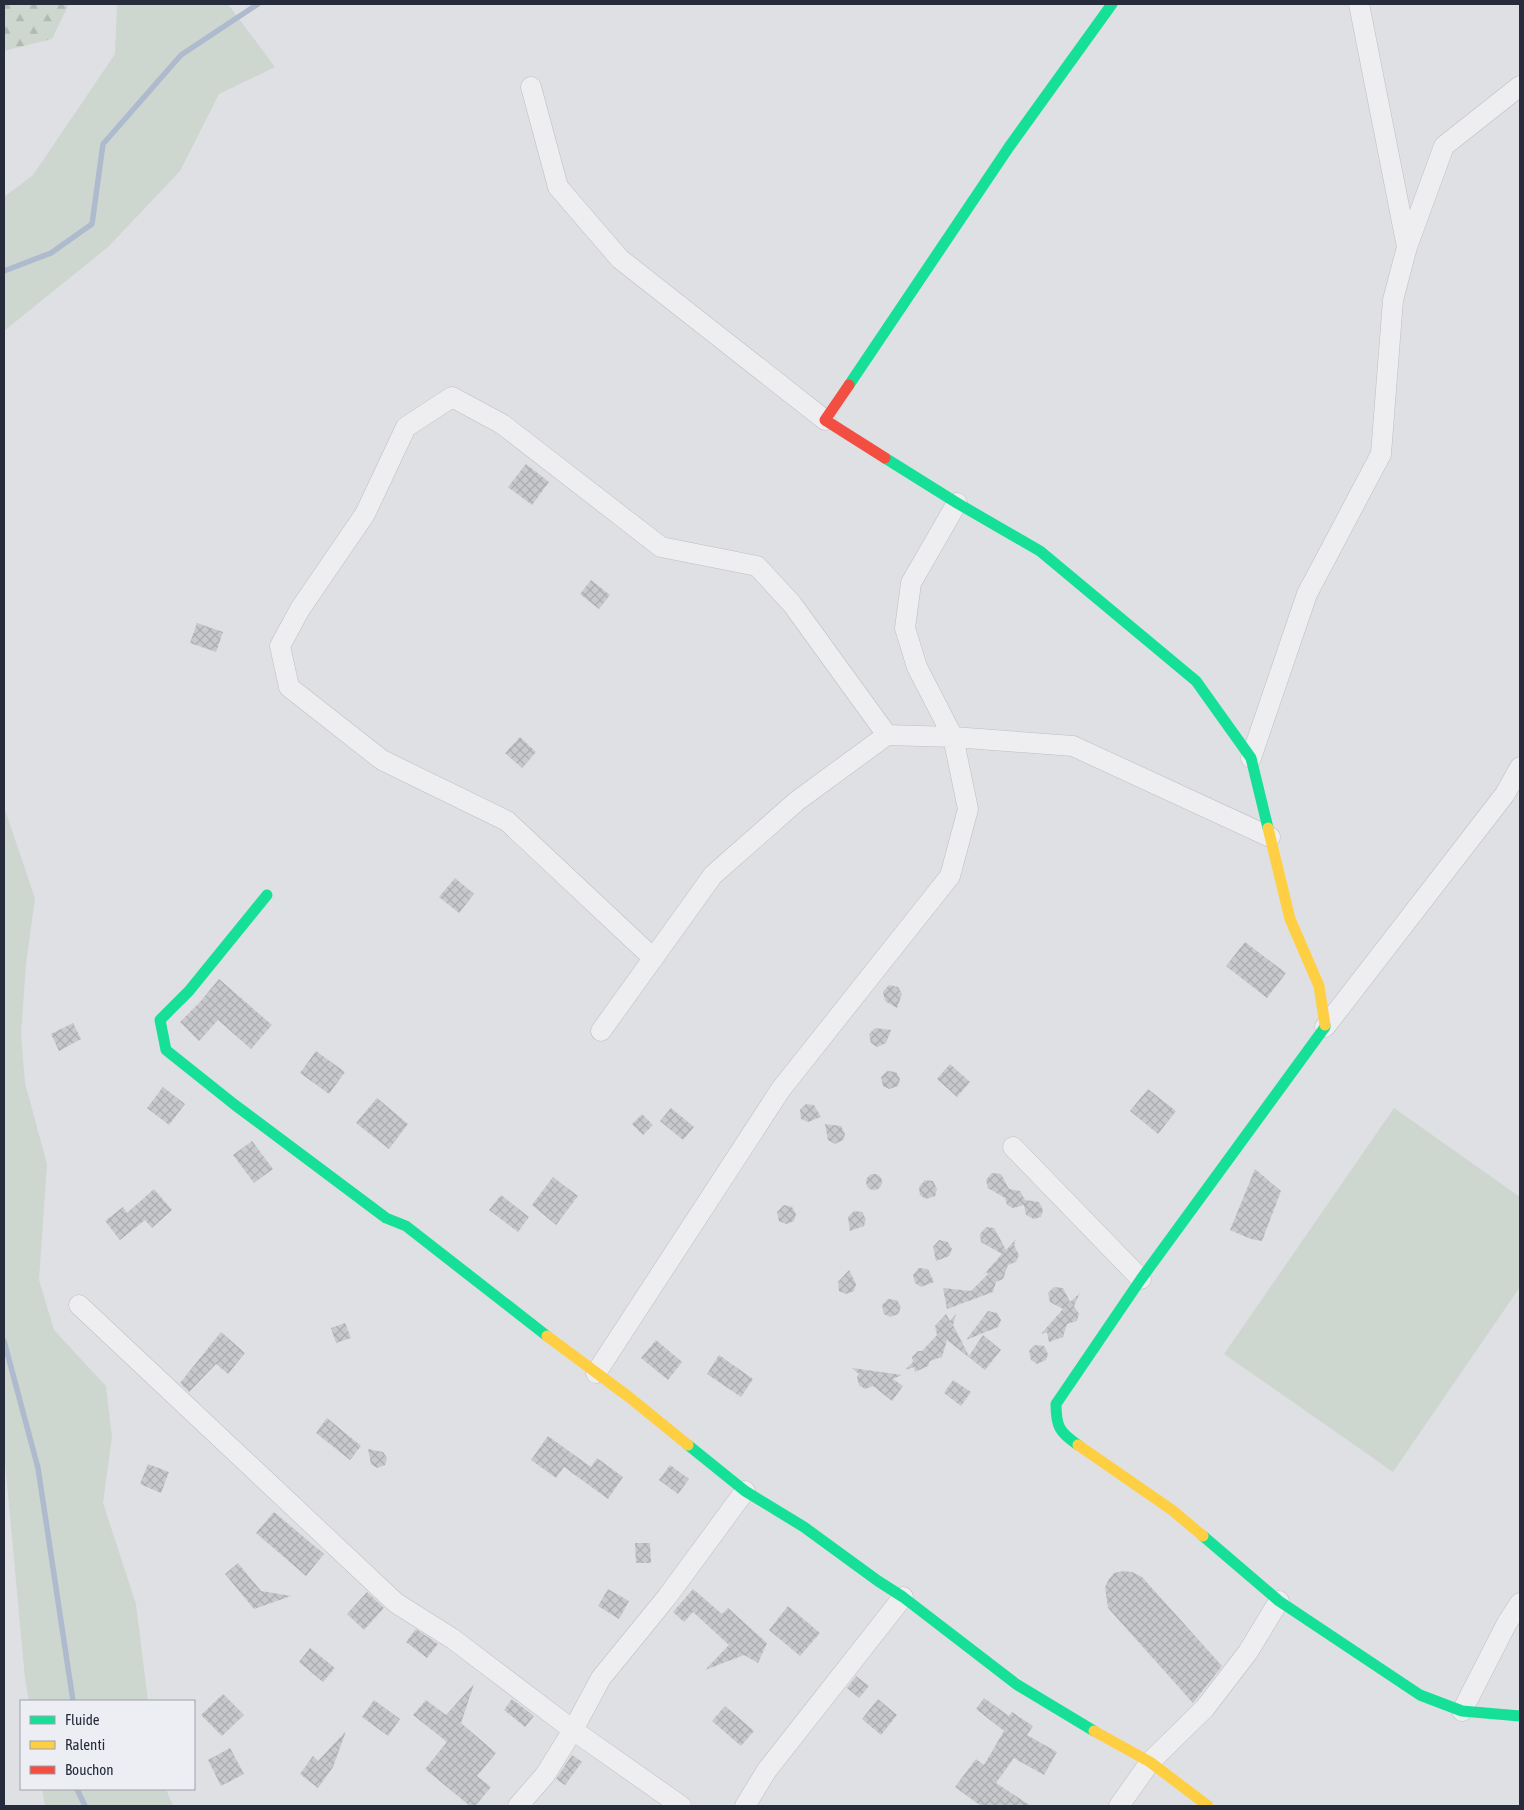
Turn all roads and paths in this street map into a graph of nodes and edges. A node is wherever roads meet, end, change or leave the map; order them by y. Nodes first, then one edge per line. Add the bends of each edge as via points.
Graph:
1 (1112, 4) edge
2 (1359, 4) edge
3 (1520, 86) edge
4 (531, 88) dead end
5 (1407, 247) junction
6 (825, 420) junction
7 (957, 503) junction
8 (887, 736) junction
9 (953, 737) junction
10 (1251, 758) junction
11 (1520, 767) edge
12 (1270, 837) junction
13 (267, 895) dead end
14 (653, 958) junction
15 (1325, 1027) junction
16 (601, 1031) dead end
17 (1013, 1147) dead end
18 (1141, 1279) junction
19 (79, 1305) dead end
20 (596, 1374) junction
21 (745, 1491) junction
22 (903, 1598) junction
23 (1279, 1601) junction
24 (1520, 1603) edge
25 (1462, 1711) junction
26 (1520, 1716) edge
27 (573, 1730) junction
28 (1150, 1762) junction
29 (518, 1806) edge
30 (681, 1806) edge
31 (745, 1806) edge
32 (1119, 1806) edge
33 (1208, 1806) edge

1 - 6 street via 1009,147
2 - 5 street
3 - 5 street via 1444,146
4 - 6 street via 558,187 620,258
5 - 10 street via 1393,300 1382,454 1307,594
6 - 7 street
7 - 9 street via 911,582 905,628 917,667
7 - 10 street via 1040,551 1196,681
8 - 9 street
8 - 14 street via 797,801 713,875
8 - 14 street via 792,604 757,566 661,547 502,424 452,397 406,427 365,514 300,609 280,646 289,687 382,760 507,820
9 - 12 street via 1072,746
9 - 20 street via 968,809 950,876 781,1089
10 - 12 street
11 - 15 street via 1505,794
12 - 15 street via 1290,918 1319,986
13 - 20 street via 189,991 160,1020 166,1050 386,1218 406,1226
14 - 16 street
15 - 18 street
17 - 18 street
18 - 23 street via 1056,1404 1056,1422 1067,1438 1172,1510
19 - 27 street via 396,1603 453,1640
20 - 21 street
21 - 22 street via 804,1527
21 - 27 street via 602,1678
22 - 28 street via 1016,1684
22 - 31 street via 766,1770
23 - 25 street via 1420,1695
23 - 28 street via 1248,1652 1205,1708
24 - 25 street
25 - 26 street
27 - 29 street via 545,1775
27 - 30 street
28 - 32 street
28 - 33 street

